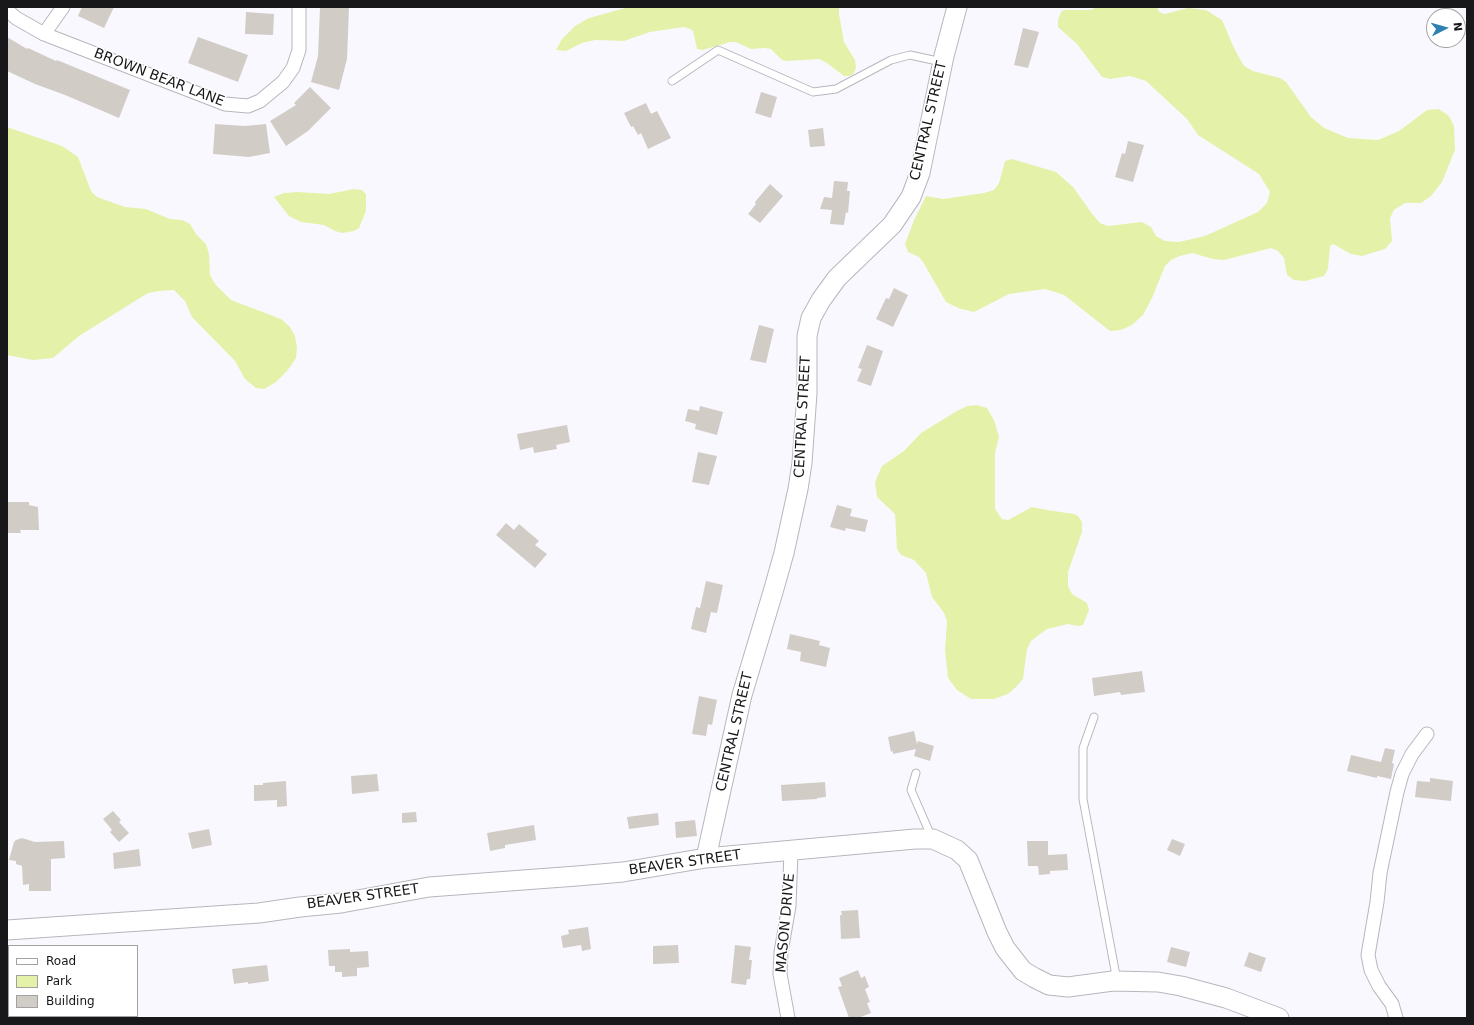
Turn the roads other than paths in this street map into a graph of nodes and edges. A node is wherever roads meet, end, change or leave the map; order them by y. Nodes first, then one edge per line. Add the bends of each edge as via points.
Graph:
1 (63, 7) edge
2 (299, 7) edge
3 (957, 7) edge
4 (7, 10) edge
5 (44, 34) junction
6 (942, 62) junction
7 (672, 81) dead end
8 (1094, 717) dead end
9 (1427, 734) dead end
10 (916, 773) dead end
11 (932, 838) junction
12 (791, 851) junction
13 (706, 858) junction
14 (7, 930) edge
15 (1116, 981) junction
16 (788, 1018) edge
17 (1279, 1018) edge
18 (1396, 1018) edge

1 - 5 street
2 - 5 street, BROWN BEAR LANE via 298,50 293,68 283,82 260,101 248,106 225,104
3 - 6 street, CENTRAL STREET
4 - 5 street, BROWN BEAR LANE
6 - 7 lane via 910,55 890,60 836,89 813,92 718,50
6 - 13 street, CENTRAL STREET via 920,172 911,197 892,225 837,278 811,318 807,336 807,393 798,489 784,553 742,695
8 - 15 lane via 1083,748 1084,799
9 - 18 street via 1412,754 1396,792 1380,872 1368,955 1371,970 1392,1004
10 - 11 lane via 911,790
11 - 12 street, BEAVER STREET
11 - 15 street, BEAVER STREET via 957,850 968,860 997,932 1023,970 1049,985 1068,987
12 - 13 street, BEAVER STREET
12 - 16 street, MASON DRIVE via 789,906 780,974
13 - 14 street, BEAVER STREET via 623,872 429,888 260,913
15 - 17 street, BEAVER STREET via 1158,982 1181,986 1226,998

